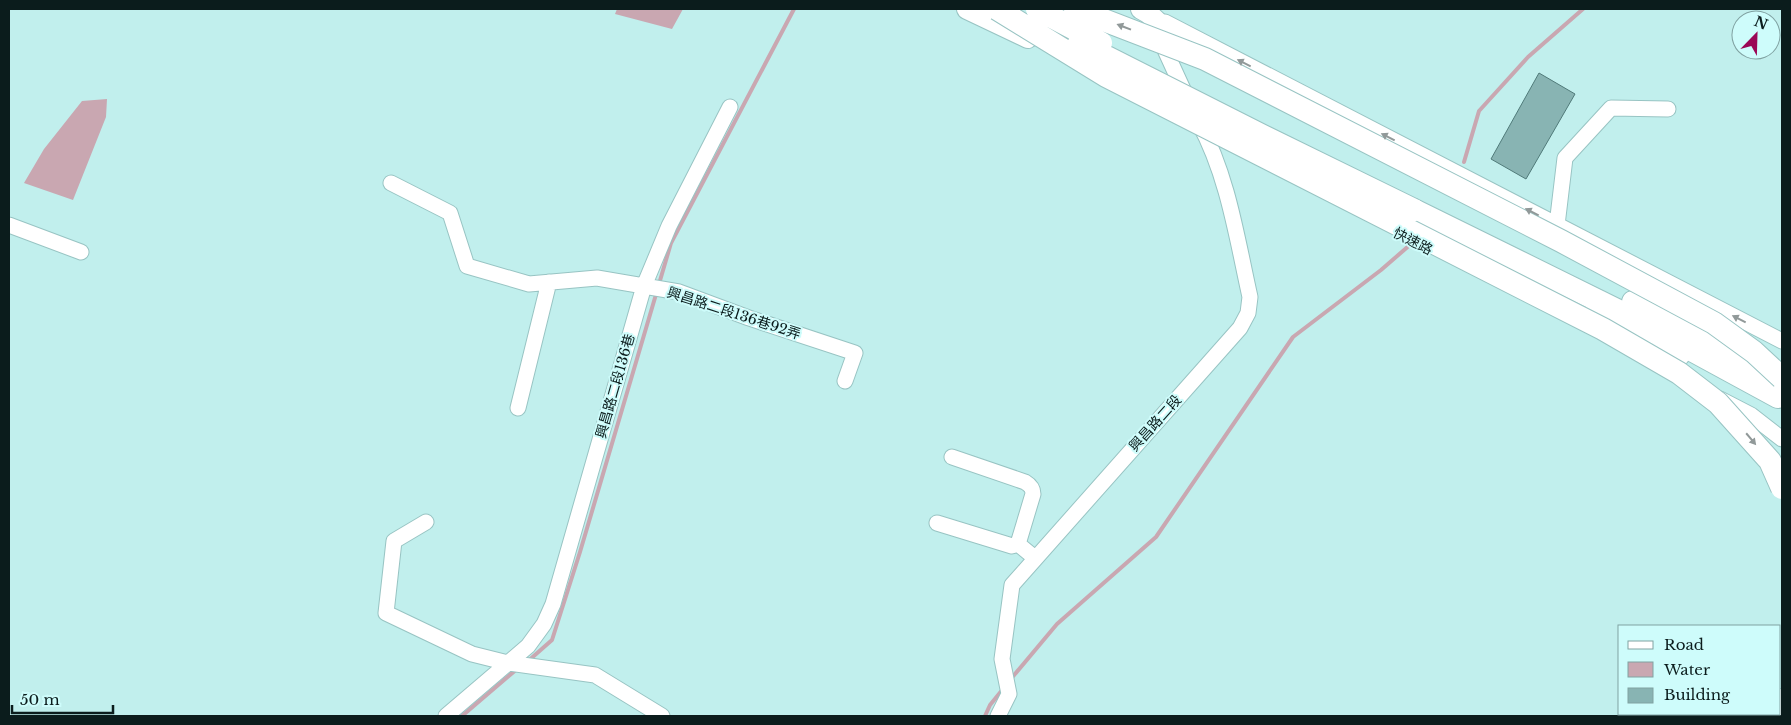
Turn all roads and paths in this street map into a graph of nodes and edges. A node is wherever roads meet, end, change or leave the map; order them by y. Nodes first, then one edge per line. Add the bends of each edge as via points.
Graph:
1 (967, 9) edge
2 (997, 9) edge
3 (1011, 9) edge
4 (1037, 9) edge
5 (1075, 9) edge
6 (1145, 10) edge
7 (1043, 45) junction
8 (730, 107) dead end
9 (1668, 109) dead end
10 (1195, 115) junction
11 (1205, 134) junction
12 (390, 183) dead end
13 (1412, 202) junction
14 (9, 225) edge
15 (1557, 225) junction
16 (1580, 237) junction
17 (81, 252) dead end
18 (1615, 281) junction
19 (549, 282) junction
20 (644, 286) junction
21 (1782, 341) edge
22 (1725, 348) junction
23 (845, 381) dead end
24 (1781, 388) edge
25 (518, 408) dead end
26 (1782, 439) edge
27 (952, 457) dead end
28 (1782, 488) edge
29 (426, 522) dead end
30 (937, 523) dead end
31 (1018, 544) junction
32 (1036, 558) junction
33 (508, 663) junction
34 (446, 716) edge
35 (662, 716) edge
36 (998, 716) edge

1 - 7 main road, 快速路
2 -> 28 highway, bridge via 1106,76 1603,329 1679,373 1718,403 1740,427 1770,461
3 - 13 highway, bridge via 1260,135
4 - 13 highway, bridge
24 -> 5 highway, bridge via 1754,352 1714,323 1204,59
6 - 10 street, 興昌路二段
15 -> 6 street
6 - 18 main road via 1198,60 1259,96
7 - 10 main road, 快速路 via 1110,73
7 - 11 street, 快速路
8 - 20 street, 興昌路二段136巷 via 669,226
9 - 15 street via 1611,108 1565,158
10 - 11 street, 興昌路二段
10 - 24 main road, 快速路 via 1687,359
11 - 26 street, 快速路 via 1751,415
11 - 32 street, 興昌路二段 via 1225,191 1250,297 1248,312 1240,328
12 - 19 street, 興昌路二段136巷92弄 via 450,213 467,266 529,284
13 - 22 highway
13 - 24 highway via 1629,316
14 - 17 street
15 - 16 street
16 - 18 main road
21 -> 16 street
18 - 22 main road
19 - 20 street, 興昌路二段136巷92弄 via 597,278
19 - 25 street
20 - 23 street, 興昌路二段136巷92弄 via 679,292 855,353
20 - 33 street, 興昌路二段136巷 via 553,604 528,646
22 - 24 main road
27 - 31 street via 1031,486 1033,494
29 - 33 street via 394,541 386,612 472,654
30 - 31 street via 1012,546
31 - 32 street
32 - 36 street, 興昌路二段 via 1012,585 1002,659 1009,694
33 - 34 street, 興昌路二段136巷
33 - 35 street via 596,675

